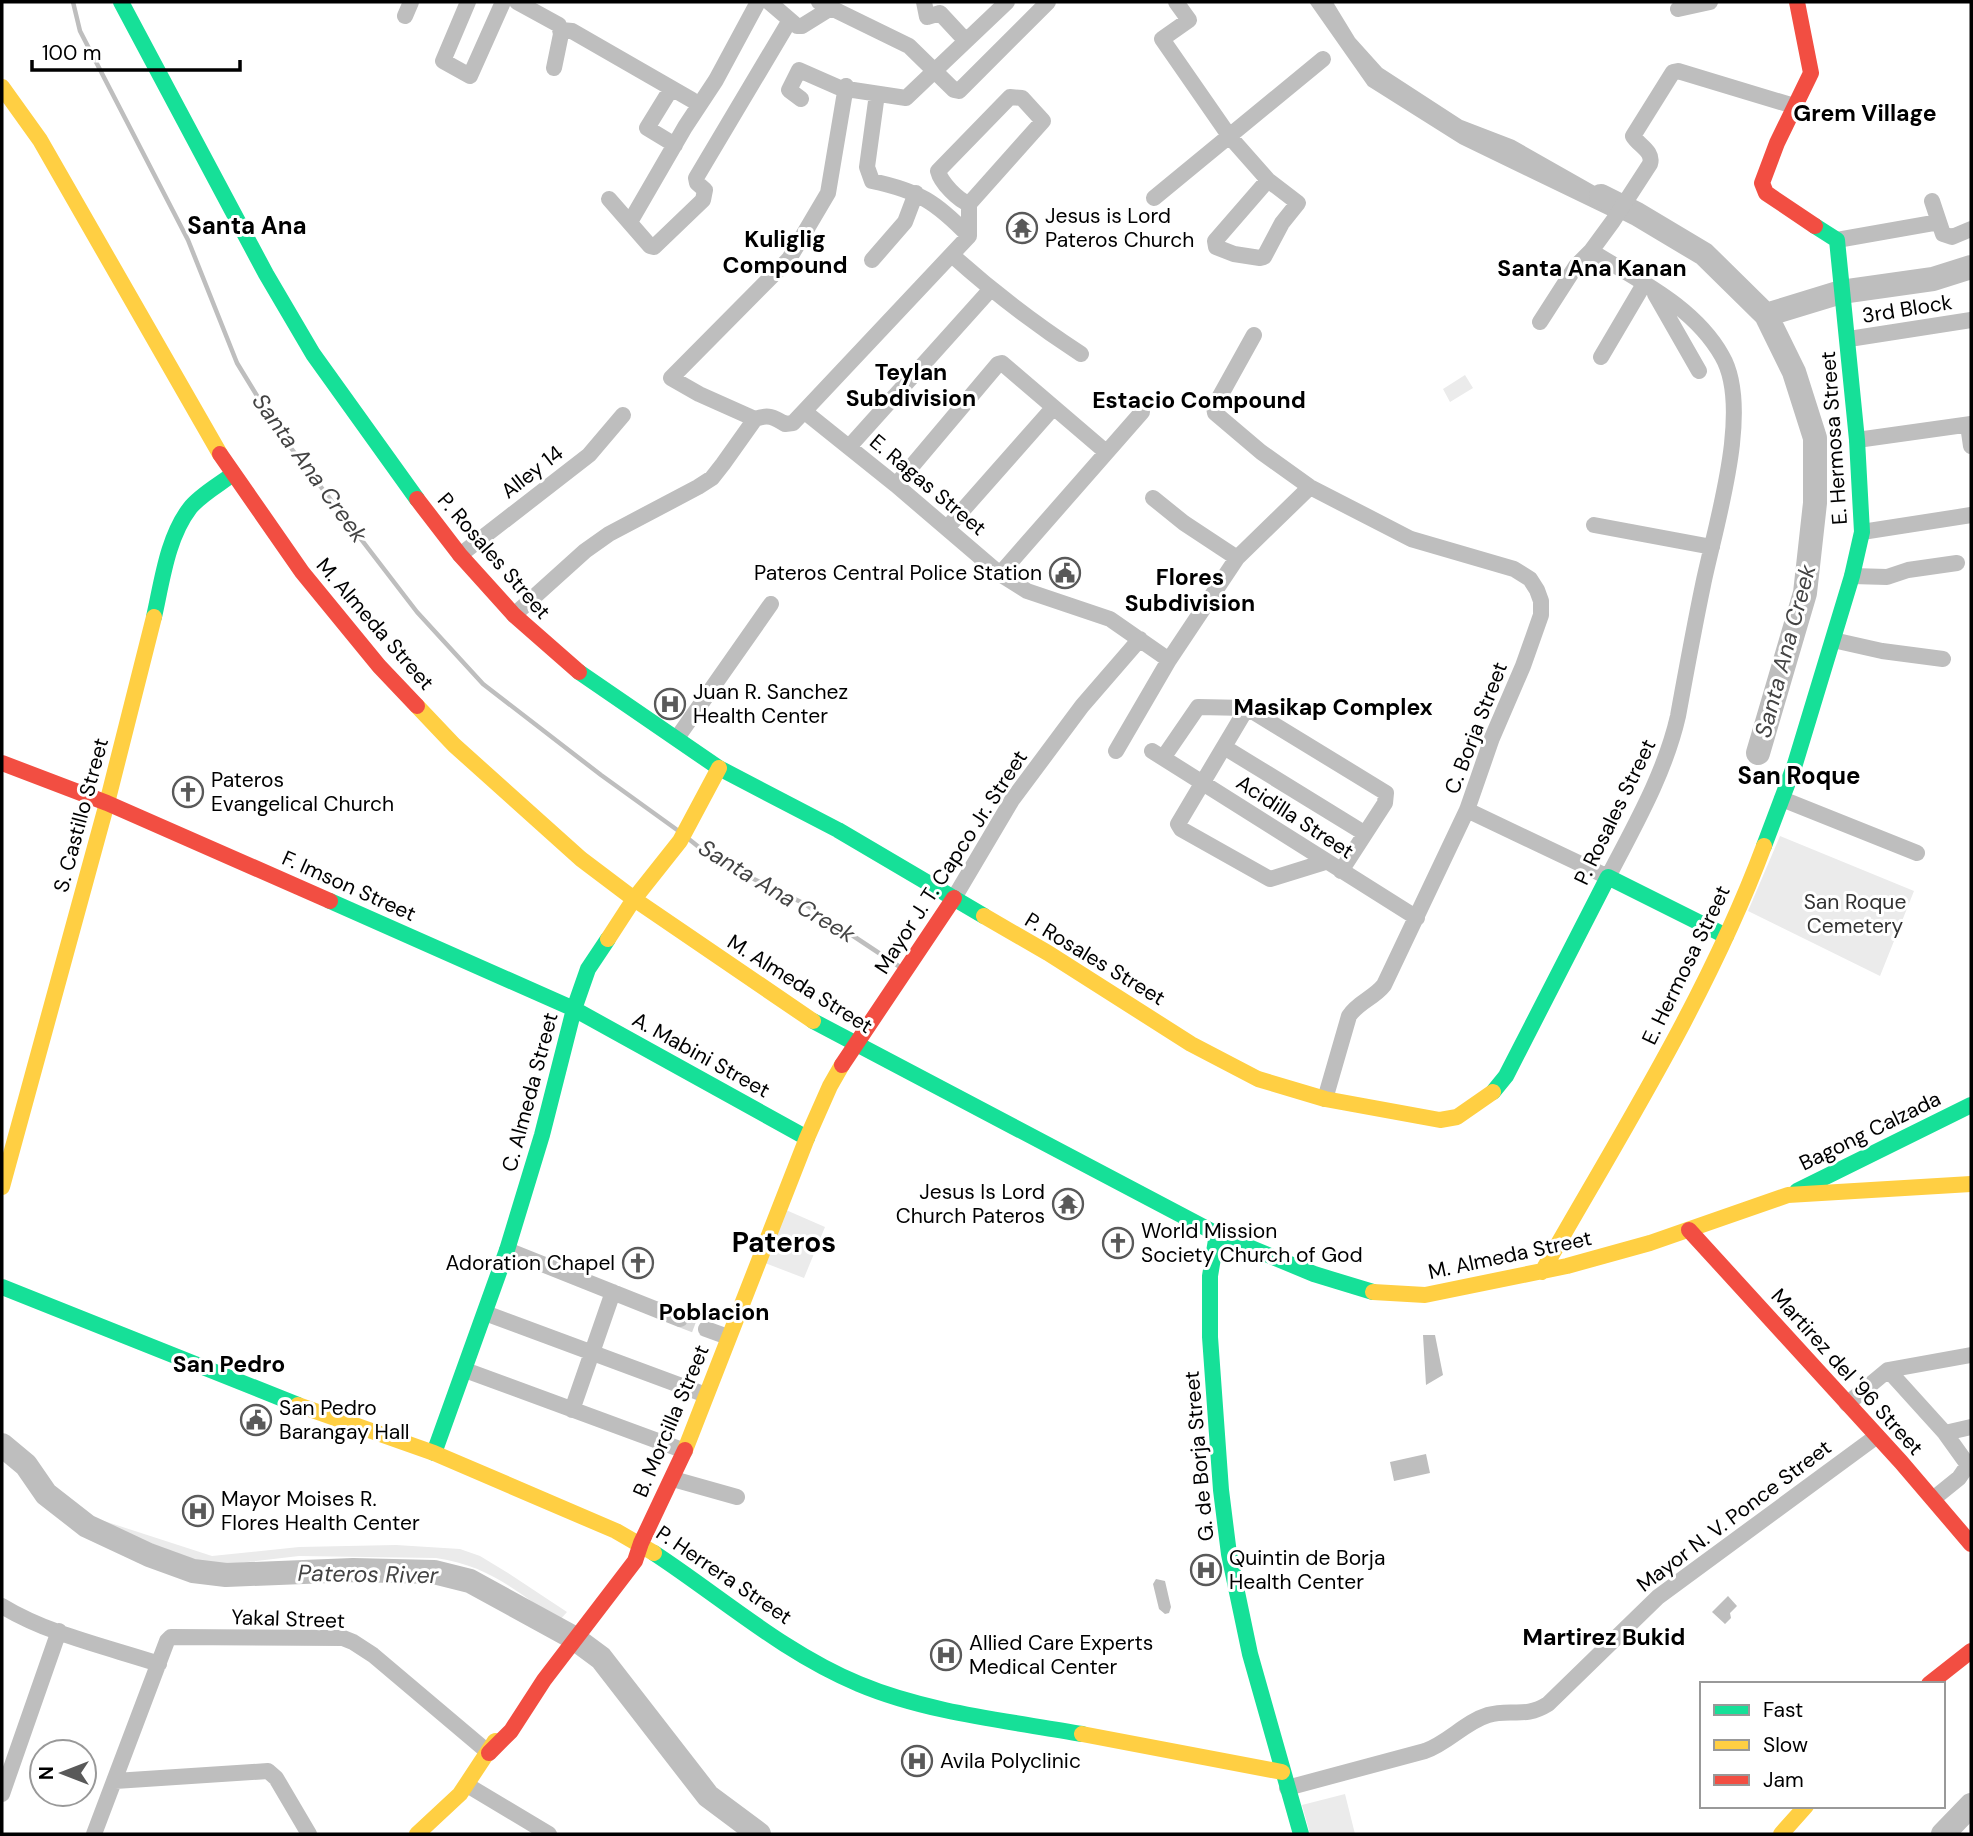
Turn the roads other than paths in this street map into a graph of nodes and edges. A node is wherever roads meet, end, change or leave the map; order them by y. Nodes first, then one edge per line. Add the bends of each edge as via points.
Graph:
1 (121, 2) edge
2 (468, 2) edge
3 (503, 2) edge
4 (517, 2) edge
5 (758, 2) edge
6 (769, 2) edge
7 (924, 2) edge
8 (1007, 2) edge
9 (1048, 2) edge
10 (1176, 2) edge
11 (1710, 2) edge
12 (1797, 2) edge
13 (825, 5) edge
14 (1678, 9) dead end
15 (790, 20) junction
16 (561, 30) junction
17 (967, 41) junction
18 (1323, 59) dead end
19 (554, 68) dead end
20 (936, 71) junction
21 (2, 87) edge
22 (846, 87) junction
23 (671, 89) junction
24 (877, 94) junction
25 (801, 99) dead end
26 (699, 106) junction
27 (1794, 106) junction
28 (1230, 137) junction
29 (675, 145) junction
30 (1268, 180) junction
31 (916, 194) junction
32 (1154, 198) dead end
33 (609, 199) dead end
34 (1932, 201) dead end
35 (969, 204) junction
36 (630, 222) junction
37 (1938, 222) junction
38 (1971, 229) edge
39 (969, 236) junction
40 (1838, 240) junction
41 (1591, 251) junction
42 (952, 255) junction
43 (872, 260) dead end
44 (1648, 286) junction
45 (990, 290) junction
46 (1971, 320) edge
47 (1540, 322) dead end
48 (1254, 335) dead end
49 (1849, 339) junction
50 (1081, 354) dead end
51 (1601, 357) dead end
52 (1699, 371) dead end
53 (1054, 408) junction
54 (805, 412) junction
55 (1142, 412) dead end
56 (622, 415) dead end
57 (755, 419) junction
58 (1970, 425) edge
59 (1857, 440) junction
60 (1971, 446) edge
61 (849, 447) junction
62 (1106, 452) junction
63 (233, 474) junction
64 (896, 485) junction
65 (1310, 487) junction
66 (1153, 498) dead end
67 (1971, 515) edge
68 (1594, 525) dead end
69 (947, 528) junction
70 (1862, 532) junction
71 (1712, 547) junction
72 (460, 555) junction
73 (1237, 558) junction
74 (1957, 564) dead end
75 (1000, 574) junction
76 (1852, 576) junction
77 (771, 604) dead end
78 (514, 615) junction
79 (1140, 639) junction
80 (1833, 640) junction
81 (1943, 659) dead end
82 (1169, 660) junction
83 (1247, 708) junction
84 (677, 738) junction
85 (1224, 747) junction
86 (1116, 751) dead end
87 (2, 763) edge
88 (719, 768) junction
89 (1202, 783) junction
90 (1782, 799) junction
91 (107, 803) junction
92 (1467, 810) junction
93 (1364, 833) junction
94 (1917, 853) dead end
95 (1325, 862) junction
96 (1340, 872) junction
97 (1608, 877) junction
98 (954, 898) junction
99 (634, 900) junction
100 (1417, 918) junction
101 (1726, 936) junction
102 (574, 1009) junction
103 (854, 1045) junction
104 (1325, 1099) junction
105 (1971, 1105) edge
106 (807, 1138) junction
107 (9, 1140) edge
108 (1971, 1184) edge
109 (2, 1187) edge
110 (1788, 1195) junction
111 (1689, 1230) junction
112 (1217, 1234) junction
113 (507, 1250) junction
114 (1542, 1272) junction
115 (2, 1287) edge
116 (613, 1292) junction
117 (485, 1313) junction
118 (680, 1318) tunnel mouth
119 (706, 1329) tunnel mouth
120 (729, 1337) junction
121 (594, 1353) junction
122 (1971, 1355) edge
123 (464, 1370) junction
124 (1888, 1370) junction
125 (706, 1395) junction
126 (1847, 1404) junction
127 (572, 1410) junction
128 (1971, 1427) edge
129 (1945, 1433) junction
130 (1877, 1436) junction
131 (685, 1451) junction
132 (434, 1453) junction
133 (673, 1479) junction
134 (737, 1497) dead end
135 (1933, 1499) junction
136 (640, 1543) junction
137 (1971, 1544) edge
138 (2, 1606) edge
139 (59, 1631) junction
140 (1971, 1651) edge
141 (159, 1664) junction
142 (1932, 1682) edge
143 (489, 1753) junction
144 (1284, 1780) junction
145 (115, 1781) junction
146 (467, 1785) junction
147 (2, 1794) edge
148 (1804, 1808) edge
149 (422, 1833) edge
150 (94, 1834) edge
151 (309, 1834) edge
152 (549, 1834) edge
153 (1301, 1834) edge
154 (1781, 1834) edge

1 - 72 street, P. Rosales Street via 313,354
2 - 3 street via 443,61 470,76
4 - 16 street
5 - 26 street
6 - 15 street
7 - 17 street via 927,17 940,13
8 - 17 street
9 - 20 street via 962,90 954,90
10 - 28 street via 1189,20 1162,39
11 - 14 street
12 - 27 street via 1811,73
13 - 15 street via 802,26
13 - 20 street via 905,44
15 - 36 street via 696,178 705,190 704,200 654,247
16 - 19 street
16 - 23 street via 572,31
17 - 20 street
18 - 28 street
20 - 24 street via 906,98
21 - 63 street, M. Almeda Street via 40,140 167,367
22 - 24 street
22 - 25 street via 799,71 789,90
22 - 57 street via 828,194 789,259 671,378
23 - 26 street
23 - 29 street via 647,128
24 - 31 street via 868,174 872,181
26 - 29 street
27 - 40 street via 1763,188
27 - 41 street via 1675,71 1633,136 1651,160
28 - 30 street
28 - 32 street
29 - 36 street
30 - 30 street via 1298,203 1266,254 1256,258 1216,247 1215,241
31 - 39 street via 947,212
31 - 43 street via 905,222
33 - 36 street
34 - 37 street
35 - 35 street via 1043,121 1020,97 1010,97 938,171
35 - 39 street
37 - 38 street via 1947,237
37 - 40 street
39 - 42 street
40 - 49 street, E. Hermosa Street
41 - 44 street, P. Rosales Street
41 - 47 street
42 - 45 street
42 - 54 street
44 - 51 street
44 - 52 street
44 - 71 street, P. Rosales Street via 1704,330 1731,372 1730,454
45 - 50 street
45 - 61 street
46 - 49 street, 3rd Block
48 - 65 street, C. Borja Street via 1213,410
49 - 59 street, E. Hermosa Street
53 - 62 street
53 - 64 street via 1006,365 998,365
53 - 69 street
54 - 57 street via 793,423 765,415
54 - 61 street, E. Ragas Street
55 - 62 street
56 - 72 street, Alley 14 via 589,455
57 - 78 street via 712,478 584,551
58 - 59 street
58 - 60 street
59 - 70 street, E. Hermosa Street
61 - 64 street, E. Ragas Street
62 - 75 street
63 - 91 street, S. Castillo Street via 191,506 180,524
63 - 99 street, M. Almeda Street via 302,572 379,666 504,791
64 - 69 street, E. Ragas Street
65 - 73 street
65 - 92 street, C. Borja Street via 1411,539 1514,569 1537,590 1541,615
66 - 73 street
67 - 70 street
68 - 71 street
69 - 75 street, E. Ragas Street
70 - 76 street, E. Hermosa Street
71 - 97 street, P. Rosales Street via 1671,746
72 - 78 street, P. Rosales Street
73 - 82 street
74 - 76 street via 1887,576
75 - 79 street, E. Ragas Street via 1027,591 1110,619
76 - 80 street, E. Hermosa Street
77 - 84 street
78 - 84 street, P. Rosales Street via 579,672
79 - 82 street, E. Ragas Street
79 - 98 street, Mayor J. T. Capco Jr. Street via 1082,706 1012,800
80 - 81 street
80 - 90 street, E. Hermosa Street
82 - 86 street
83 - 85 street
83 - 89 street, Acidilla Street via 1198,706 1157,754
83 - 93 street via 1386,793
84 - 88 street, P. Rosales Street
85 - 89 street
85 - 93 street
87 - 91 street, F. Imson Street
88 - 98 street, P. Rosales Street
88 - 99 street, C. Almeda Street via 680,841
89 - 95 street, Acidilla Street
89 - 95 street via 1179,819 1181,829 1270,879
90 - 94 street
90 - 101 street, E. Hermosa Street
91 - 102 street, F. Imson Street
91 - 107 street, S. Castillo Street
92 - 97 street
92 - 100 street, C. Borja Street
93 - 96 street
95 - 96 street, Acidilla Street
96 - 100 street, Acidilla Street
97 - 101 street
97 - 104 street, P. Rosales Street via 1495,1090 1457,1117 1440,1120
98 - 103 street, Mayor J. T. Capco Jr. Street
98 - 104 street, P. Rosales Street via 1191,1044 1258,1079
99 - 102 street, C. Almeda Street via 588,970
99 - 103 street, M. Almeda Street via 794,1010
100 - 104 street, C. Borja Street via 1384,985 1349,1016
101 - 114 street, E. Hermosa Street via 1693,1006
102 - 106 street, A. Mabini Street
102 - 113 street, C. Almeda Street
103 - 106 street, B. Morcilla Street
103 - 112 street, M. Almeda Street
105 - 110 street, Bagong Calzada
106 - 120 street, B. Morcilla Street
107 - 109 street, S. Castillo Street
108 - 110 street, M. Almeda Street
110 - 111 street, M. Almeda Street
111 - 114 street, M. Almeda Street
111 - 126 street, Martirez del '96 Street
112 - 114 street, M. Almeda Street via 1314,1274 1375,1293 1418,1296
112 - 144 street, G. de Borja Street via 1210,1276 1210,1337 1221,1490 1250,1654
113 - 116 street
113 - 117 street, C. Almeda Street
115 - 132 street, P. Herrera Street via 271,1396
116 - 118 street
116 - 121 street
117 - 121 street
117 - 123 street, C. Almeda Street
119 - 120 street
120 - 125 street, B. Morcilla Street
121 - 125 street
121 - 127 street
122 - 124 street
123 - 127 street
123 - 132 street, C. Almeda Street
124 - 126 street
124 - 129 street
125 - 131 street, B. Morcilla Street
126 - 130 street, Martirez del '96 Street
127 - 131 street
128 - 129 street
129 - 135 street via 1968,1465
130 - 135 street, Martirez del '96 Street
130 - 144 street, Mayor N. V. Ponce Street via 1667,1589 1548,1704 1528,1713 1489,1715 1425,1751
131 - 133 street, B. Morcilla Street
132 - 136 street, P. Herrera Street
133 - 134 street
133 - 136 street, B. Morcilla Street
135 - 137 street, Martirez del '96 Street
136 - 143 street, B. Morcilla Street via 626,1555 502,1726
136 - 144 street, P. Herrera Street via 765,1630 832,1671 885,1696
138 - 139 street
139 - 141 street
139 - 147 street
140 - 142 street
141 - 143 street, Yakal Street via 171,1637 343,1638 373,1655
141 - 145 street
143 - 146 street, B. Morcilla Street
144 - 153 street, G. de Borja Street
145 - 150 street
145 - 151 street via 268,1771
146 - 149 street, B. Morcilla Street
146 - 152 street
148 - 154 street

